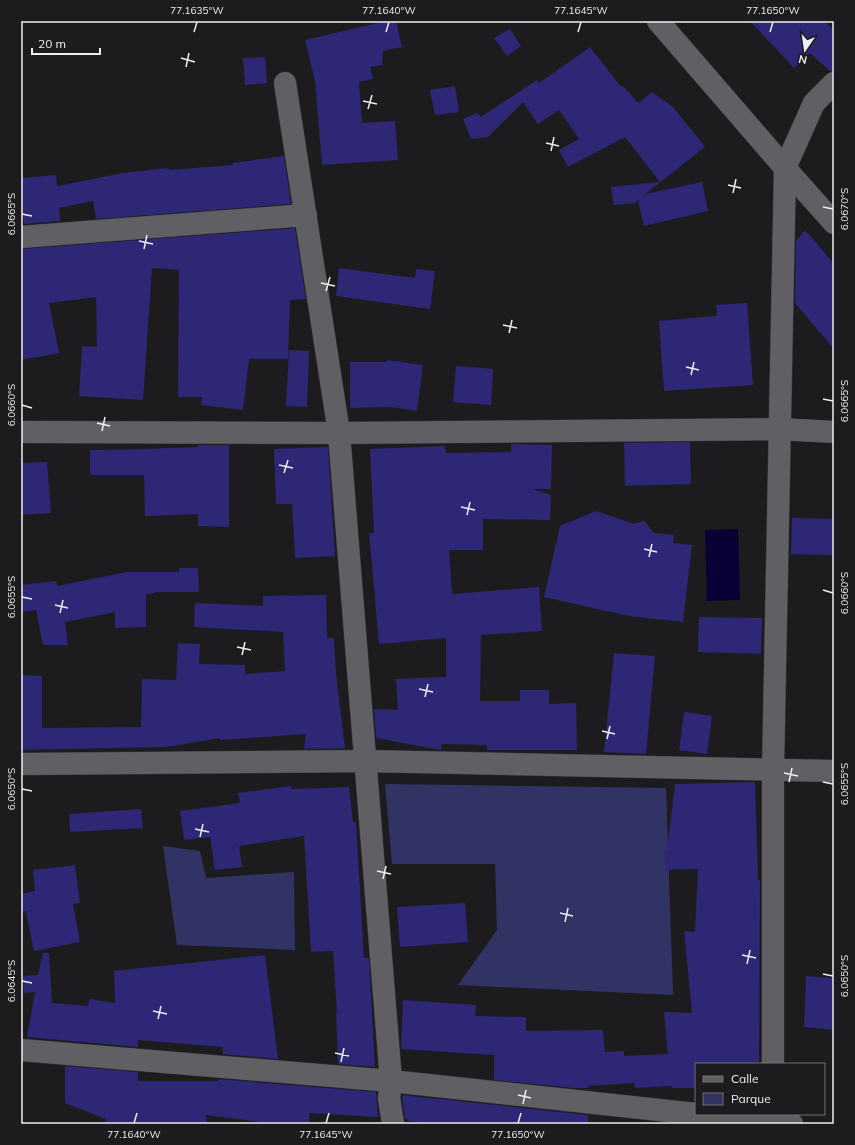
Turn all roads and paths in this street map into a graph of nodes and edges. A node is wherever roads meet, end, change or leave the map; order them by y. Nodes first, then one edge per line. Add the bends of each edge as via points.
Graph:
1 (658, 21) edge
2 (285, 82) dead end
3 (834, 83) edge
4 (785, 168) junction
5 (306, 215) junction
6 (834, 222) edge
7 (21, 237) edge
8 (779, 429) junction
9 (21, 432) edge
10 (834, 432) edge
11 (339, 433) junction
12 (366, 761) junction
13 (21, 764) edge
14 (773, 770) junction
15 (834, 771) edge
16 (21, 1050) edge
17 (773, 1063) edge
18 (391, 1081) junction
19 (695, 1114) edge
20 (709, 1115) edge
21 (778, 1121) edge
22 (393, 1124) edge

1 - 4 street
2 - 5 street
3 - 4 street via 814,103
4 - 6 street
4 - 8 street
5 - 7 street
5 - 11 street
8 - 10 street
8 - 11 street
8 - 14 street
9 - 11 street
11 - 12 street
12 - 13 street
12 - 14 street
12 - 18 street
14 - 15 street
14 - 17 street
16 - 18 street
18 - 19 street
18 - 22 street via 389,1098
20 - 21 street

